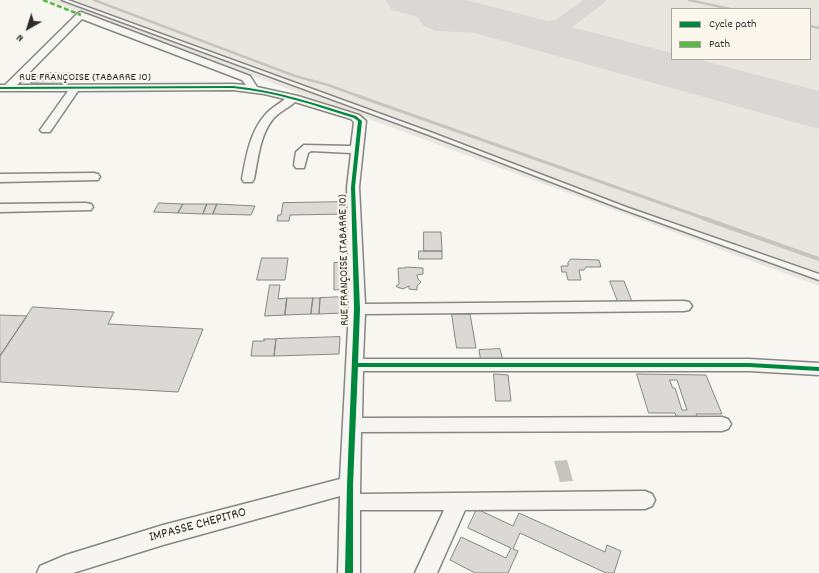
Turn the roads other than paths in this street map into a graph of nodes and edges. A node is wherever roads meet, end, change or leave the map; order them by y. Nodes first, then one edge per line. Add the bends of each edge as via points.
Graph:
1 (64, 0) edge
2 (4, 88) edge
3 (75, 88) junction
4 (253, 88) junction
5 (294, 98) junction
6 (46, 130) dead end
7 (358, 150) junction
8 (300, 165) dead end
9 (94, 177) dead end
10 (0, 178) edge
11 (248, 179) dead end
12 (86, 207) dead end
13 (0, 208) edge
14 (819, 277) edge
15 (684, 306) dead end
16 (357, 309) junction
17 (354, 366) junction
18 (819, 369) edge
19 (722, 424) dead end
20 (352, 425) junction
21 (354, 496) junction
22 (645, 500) dead end
23 (459, 501) junction
24 (48, 573) edge
25 (349, 573) edge
26 (426, 573) edge

1 - 14 lane via 624,208
2 - 3 street, RUE FRANÇOISE (TABARRE 10)
2 - 4 street via 81,15 246,78
3 - 4 street, RUE FRANÇOISE (TABARRE 10)
3 - 6 street
4 - 5 street, RUE FRANÇOISE (TABARRE 10)
5 - 7 street, RUE FRANÇOISE (TABARRE 10) via 355,117 360,121
5 - 11 street via 270,116 260,131
7 - 8 street via 308,147 302,152
7 - 16 street, RUE FRANÇOISE (TABARRE 10) via 353,187
9 - 10 street
12 - 13 street
15 - 16 street
16 - 17 street, RUE FRANÇOISE (TABARRE 10)
17 - 18 street via 749,365
17 - 20 street, RUE FRANÇOISE (TABARRE 10)
19 - 20 street
20 - 21 street, RUE FRANÇOISE (TABARRE 10)
21 - 23 street, IMPASSE CHEPITRO
21 - 24 street, IMPASSE CHEPITRO via 162,536 66,565
21 - 25 street, RUE FRANÇOISE (TABARRE 10)
22 - 23 street, IMPASSE CHEPITRO
23 - 26 street

